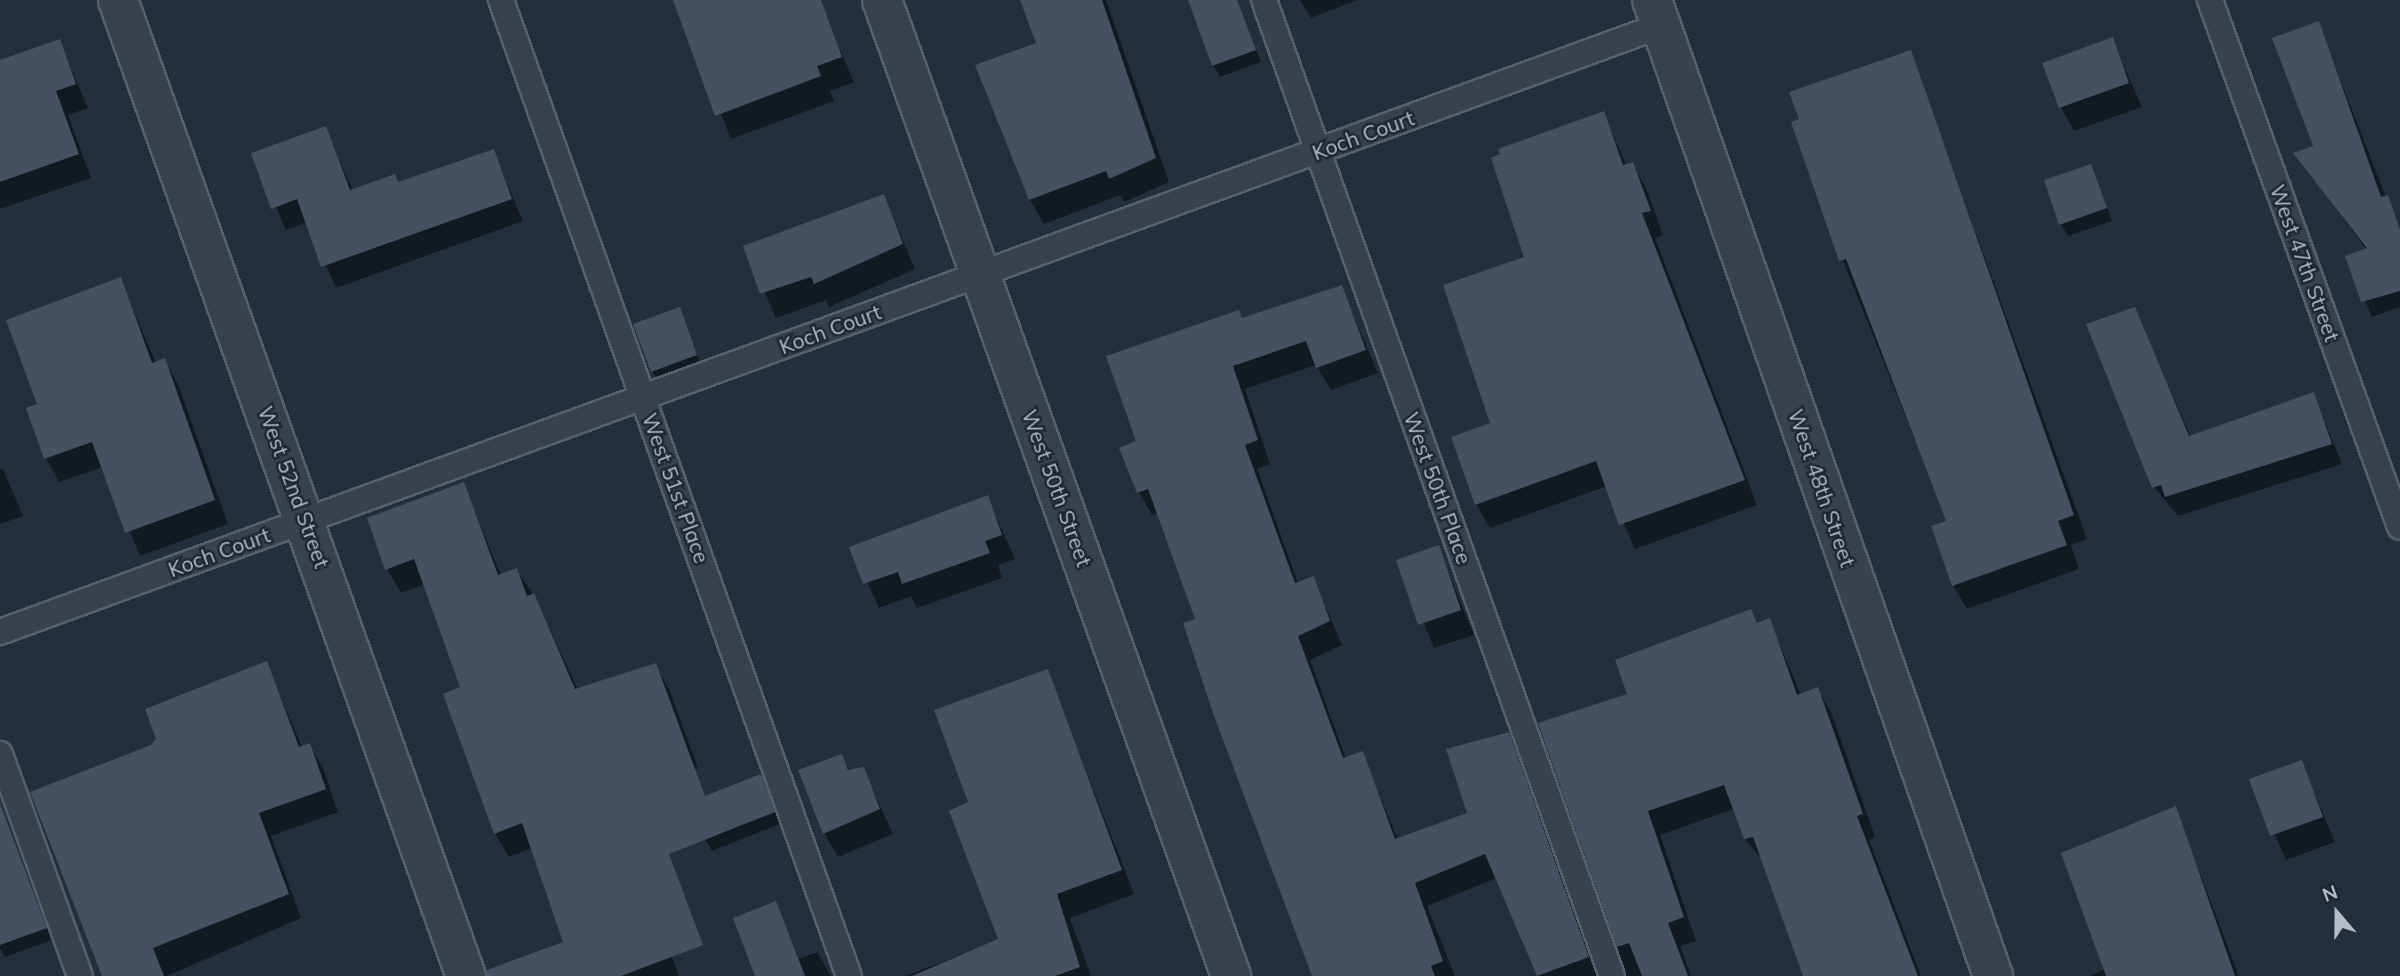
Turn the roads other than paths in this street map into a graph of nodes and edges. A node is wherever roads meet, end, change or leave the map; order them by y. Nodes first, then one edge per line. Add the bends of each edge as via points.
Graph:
1 (118, 0) edge
2 (501, 0) edge
3 (882, 0) edge
4 (1264, 0) edge
5 (2210, 0) edge
6 (1656, 13) edge
7 (1319, 152) junction
8 (981, 274) junction
9 (644, 397) junction
10 (306, 520) junction
11 (2400, 527) edge
12 (0, 632) edge
13 (0, 754) edge
14 (80, 976) edge
15 (466, 976) edge
16 (849, 976) edge
17 (1231, 976) edge
18 (1612, 976) edge
19 (1993, 976) edge

1 - 10 street, West 52nd Street
2 - 9 lane, West 51st Place
3 - 8 street, West 50th Street
4 - 7 lane, West 50th Place
5 - 11 lane, West 47th Street
6 - 7 lane, Koch Court
6 - 19 street, West 48th Street
7 - 8 lane, Koch Court
7 - 18 lane, West 50th Place
8 - 9 lane, Koch Court
8 - 17 street, West 50th Street
9 - 10 lane, Koch Court
9 - 16 lane, West 51st Place
10 - 12 lane, Koch Court
10 - 15 street, West 52nd Street
13 - 14 lane

